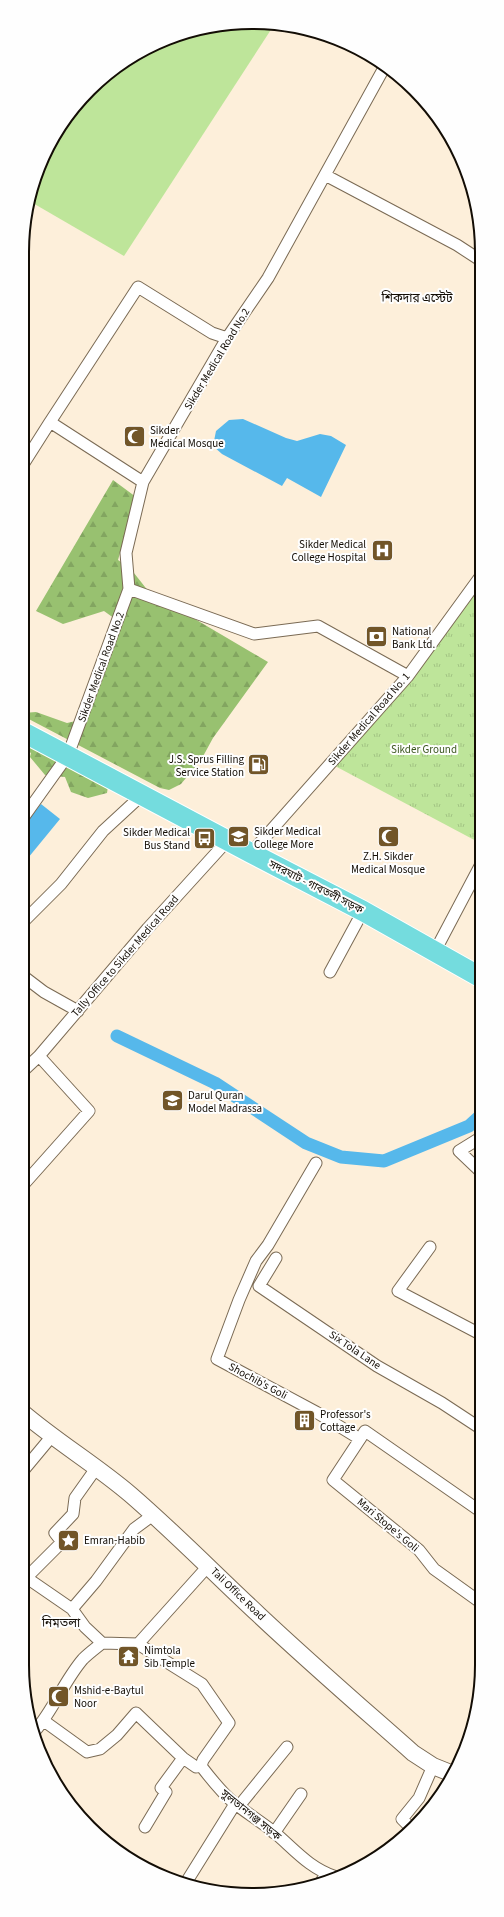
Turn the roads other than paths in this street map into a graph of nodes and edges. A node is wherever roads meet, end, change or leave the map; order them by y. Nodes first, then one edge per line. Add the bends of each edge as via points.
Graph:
1 (382, 71) edge
2 (326, 174) junction
3 (475, 257) edge
4 (227, 338) junction
5 (50, 422) junction
6 (29, 456) edge
7 (143, 482) junction
8 (475, 584) edge
9 (129, 589) junction
10 (408, 676) junction
11 (29, 735) edge
12 (68, 755) junction
13 (142, 795) junction
14 (29, 810) edge
15 (227, 841) junction
16 (251, 853) junction
17 (475, 875) edge
18 (363, 911) junction
19 (29, 916) edge
20 (433, 955) junction
21 (330, 972) dead end
22 (475, 975) edge
23 (29, 981) edge
24 (78, 1011) junction
25 (39, 1056) junction
26 (29, 1065) edge
27 (475, 1141) edge
28 (316, 1162) dead end
29 (475, 1166) edge
30 (29, 1178) edge
31 (430, 1247) dead end
32 (276, 1258) dead end
33 (475, 1331) edge
34 (29, 1418) edge
35 (475, 1425) edge
36 (52, 1436) junction
37 (360, 1439) junction
38 (29, 1464) edge
39 (97, 1467) junction
40 (475, 1508) edge
41 (153, 1514) junction
42 (209, 1565) junction
43 (29, 1573) edge
44 (29, 1581) edge
45 (475, 1598) edge
46 (72, 1609) junction
47 (102, 1643) junction
48 (138, 1644) junction
49 (44, 1721) junction
50 (38, 1727) edge
51 (287, 1747) dead end
52 (184, 1758) junction
53 (201, 1766) junction
54 (433, 1766) junction
55 (447, 1772) edge
56 (301, 1794) dead end
57 (237, 1805) junction
58 (408, 1825) edge
59 (145, 1827) dead end
60 (274, 1832) junction
61 (322, 1877) edge
62 (189, 1878) edge

1 - 2 street, Sikder Medical Road No.2
2 - 3 street
2 - 4 street, Sikder Medical Road No.2 via 268,278
4 - 5 street via 212,333 138,287
4 - 7 street, Sikder Medical Road No.2
5 - 6 street
5 - 7 street
7 - 9 street, Sikder Medical Road No.2 via 126,553
8 - 10 street, Sikder Medical Road No. 1
9 - 10 street via 254,634 318,626
9 - 12 street, Sikder Medical Road No.2
10 - 16 street, Sikder Medical Road No. 1
11 - 12 highway, সদরঘাট - গাবতলী সড়ক
12 - 13 highway, সদরঘাট - গাবতলী সড়ক
12 - 14 street, Sikder Medical Road No.2
13 - 15 highway, সদরঘাট - গাবতলী সড়ক
13 - 19 street via 103,830 60,884
15 - 16 highway, সদরঘাট - গাবতলী সড়ক
15 - 24 street, Tally Office to Sikder Medical Road via 148,928
16 - 18 highway, সদরঘাট - গাবতলী সড়ক
17 - 20 street
18 - 20 highway, সদরঘাট - গাবতলী সড়ক
18 - 21 street
20 - 22 highway, সদরঘাট - গাবতলী সড়ক
23 - 24 street
24 - 25 street, Tally Office to Sikder Medical Road
25 - 26 street, Tally Office to Sikder Medical Road
25 - 30 street via 89,1111
27 - 29 street via 459,1151
28 - 37 street, Shochib's Goli via 256,1261 218,1359
31 - 33 street via 398,1291
32 - 35 street, Six Tola Lane via 259,1286 377,1366
34 - 36 street, Tali Office Road
36 - 38 street
36 - 39 street, Tali Office Road
37 - 40 street via 365,1431
37 - 45 street, Mari Stope's Goli via 333,1480 419,1550 434,1569
39 - 41 street, Tali Office Road
39 - 43 street via 75,1498 73,1514 55,1533 62,1542
41 - 42 street, Tali Office Road
41 - 46 street via 134,1529
42 - 48 street
42 - 54 street, Tali Office Road via 319,1670 413,1753
44 - 46 street
46 - 47 street via 85,1627
47 - 48 street
47 - 49 street via 84,1658 69,1678
48 - 53 street via 202,1684 229,1722
49 - 50 street
49 - 52 street, সুলতানগঞ্জ সড়ক via 87,1752 100,1749 117,1735 136,1713
51 - 57 street
52 - 53 street, সুলতানগঞ্জ সড়ক via 196,1767
52 - 59 street via 161,1788 166,1792
53 - 57 street, সুলতানগঞ্জ সড়ক via 217,1787
54 - 55 street, Tali Office Road
54 - 58 street via 419,1798 402,1820
56 - 60 street
57 - 60 street, সুলতানগঞ্জ সড়ক
57 - 62 street
60 - 61 street, সুলতানগঞ্জ সড়ক

